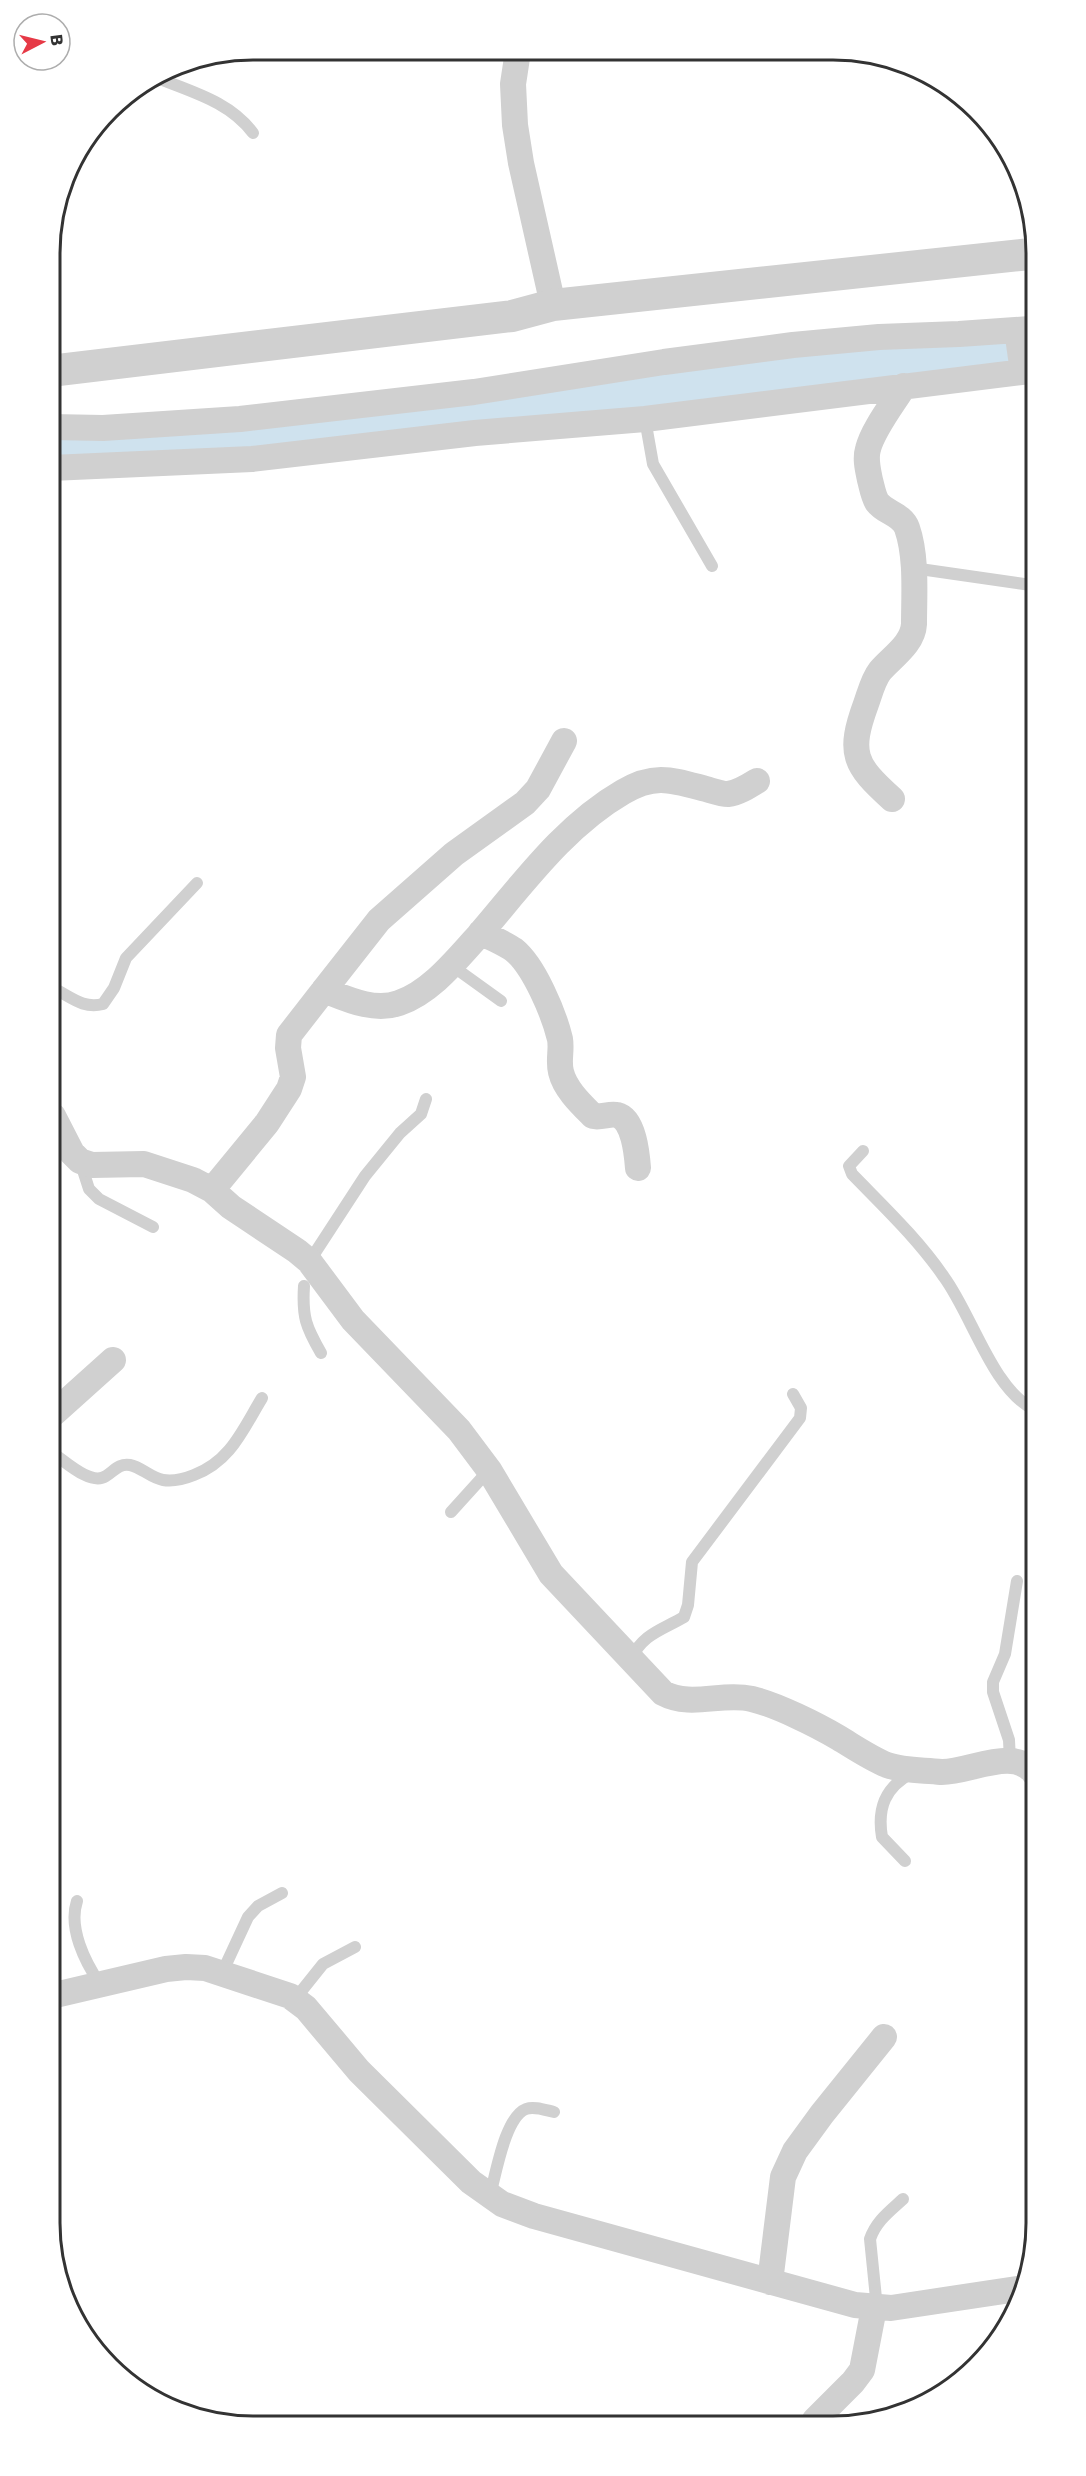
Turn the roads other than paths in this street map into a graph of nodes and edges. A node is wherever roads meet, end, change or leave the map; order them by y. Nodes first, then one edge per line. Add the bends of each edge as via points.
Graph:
1 (517, 60) edge
2 (166, 81) edge
3 (253, 133) dead end
4 (1026, 254) edge
5 (553, 305) junction
6 (1022, 332) edge
7 (1025, 369) edge
8 (60, 370) edge
9 (904, 386) junction
10 (474, 395) junction
11 (645, 419) junction
12 (60, 427) edge
13 (475, 430) junction
14 (60, 468) edge
15 (712, 566) dead end
16 (913, 568) junction
17 (1026, 584) edge
18 (564, 741) dead end
19 (757, 781) dead end
20 (892, 798) dead end
21 (197, 883) dead end
22 (481, 932) junction
23 (451, 964) junction
24 (324, 990) junction
25 (60, 992) edge
26 (501, 1001) dead end
27 (426, 1099) dead end
28 (60, 1130) edge
29 (863, 1151) dead end
30 (80, 1161) junction
31 (638, 1168) dead end
32 (212, 1190) junction
33 (153, 1227) dead end
34 (308, 1267) junction
35 (304, 1286) dead end
36 (321, 1353) dead end
37 (113, 1360) dead end
38 (793, 1394) dead end
39 (262, 1398) dead end
40 (1026, 1405) edge
41 (60, 1408) edge
42 (60, 1458) edge
43 (489, 1470) junction
44 (451, 1512) dead end
45 (1017, 1581) dead end
46 (630, 1660) junction
47 (1010, 1761) junction
48 (1026, 1766) edge
49 (918, 1770) junction
50 (905, 1861) dead end
51 (282, 1893) dead end
52 (77, 1901) dead end
53 (355, 1947) dead end
54 (222, 1973) junction
55 (100, 1984) junction
56 (60, 1994) edge
57 (295, 1999) junction
58 (884, 2037) dead end
59 (554, 2112) dead end
60 (490, 2195) junction
61 (903, 2199) dead end
62 (770, 2282) junction
63 (1013, 2290) edge
64 (876, 2308) junction
65 (819, 2416) edge

1 - 5 street via 513,84 515,125
2 - 3 lane via 192,90 243,119
4 - 5 street
5 - 8 street via 512,315
6 - 7 street
6 - 10 street via 879,337 793,345 664,362
7 - 9 street
9 - 11 street
9 - 16 street via 867,449 866,464 878,502 903,520 907,528
10 - 12 street via 240,419 103,429
10 - 13 street
11 - 13 street
11 - 15 lane via 653,464
13 - 14 street via 252,459
16 - 17 lane
16 - 20 street via 912,633 879,672 855,743 858,760 868,777
18 - 24 street via 538,789 525,803 453,854 379,920
19 - 22 street via 729,794 660,778 622,792 569,833
21 - 25 lane via 126,958 103,1004 83,1005
22 - 23 street
22 - 31 street via 514,950 528,966 557,1031 564,1081 593,1116 622,1118 636,1140
23 - 24 street via 429,986 399,1003 380,1006 355,1002
23 - 26 lane
24 - 32 street via 288,1035 293,1077 289,1089 267,1123
27 - 34 lane via 421,1114 365,1176
28 - 30 street
29 - 40 lane via 849,1166 852,1174 923,1248 946,1279 1009,1391
30 - 32 street via 92,1165 144,1164
30 - 33 lane via 89,1189 99,1199
32 - 34 street
34 - 43 street via 353,1320 459,1430
35 - 36 lane via 305,1324
37 - 41 street
38 - 46 lane via 801,1408 800,1418 692,1562 684,1617 652,1632 636,1647
39 - 42 lane via 224,1458 209,1470 185,1479 160,1480 130,1465 96,1479
43 - 44 lane
43 - 46 street via 551,1574
45 - 47 lane via 1005,1654 993,1682
46 - 49 street via 663,1694 674,1699 752,1699 830,1732 888,1766
47 - 48 street
47 - 49 street via 959,1771
49 - 50 lane via 894,1784 881,1814 882,1838
51 - 54 lane via 258,1906 248,1917
52 - 55 lane via 74,1918 85,1963
53 - 57 lane via 323,1964
54 - 55 street via 186,1967
54 - 57 street
55 - 56 street
57 - 60 street via 359,2071 471,2182
58 - 62 street via 795,2151 783,2177
59 - 60 lane via 533,2108 517,2114 507,2133
60 - 62 street via 534,2216
61 - 64 lane via 880,2220 870,2239
62 - 64 street
63 - 64 street
64 - 65 street via 862,2370

